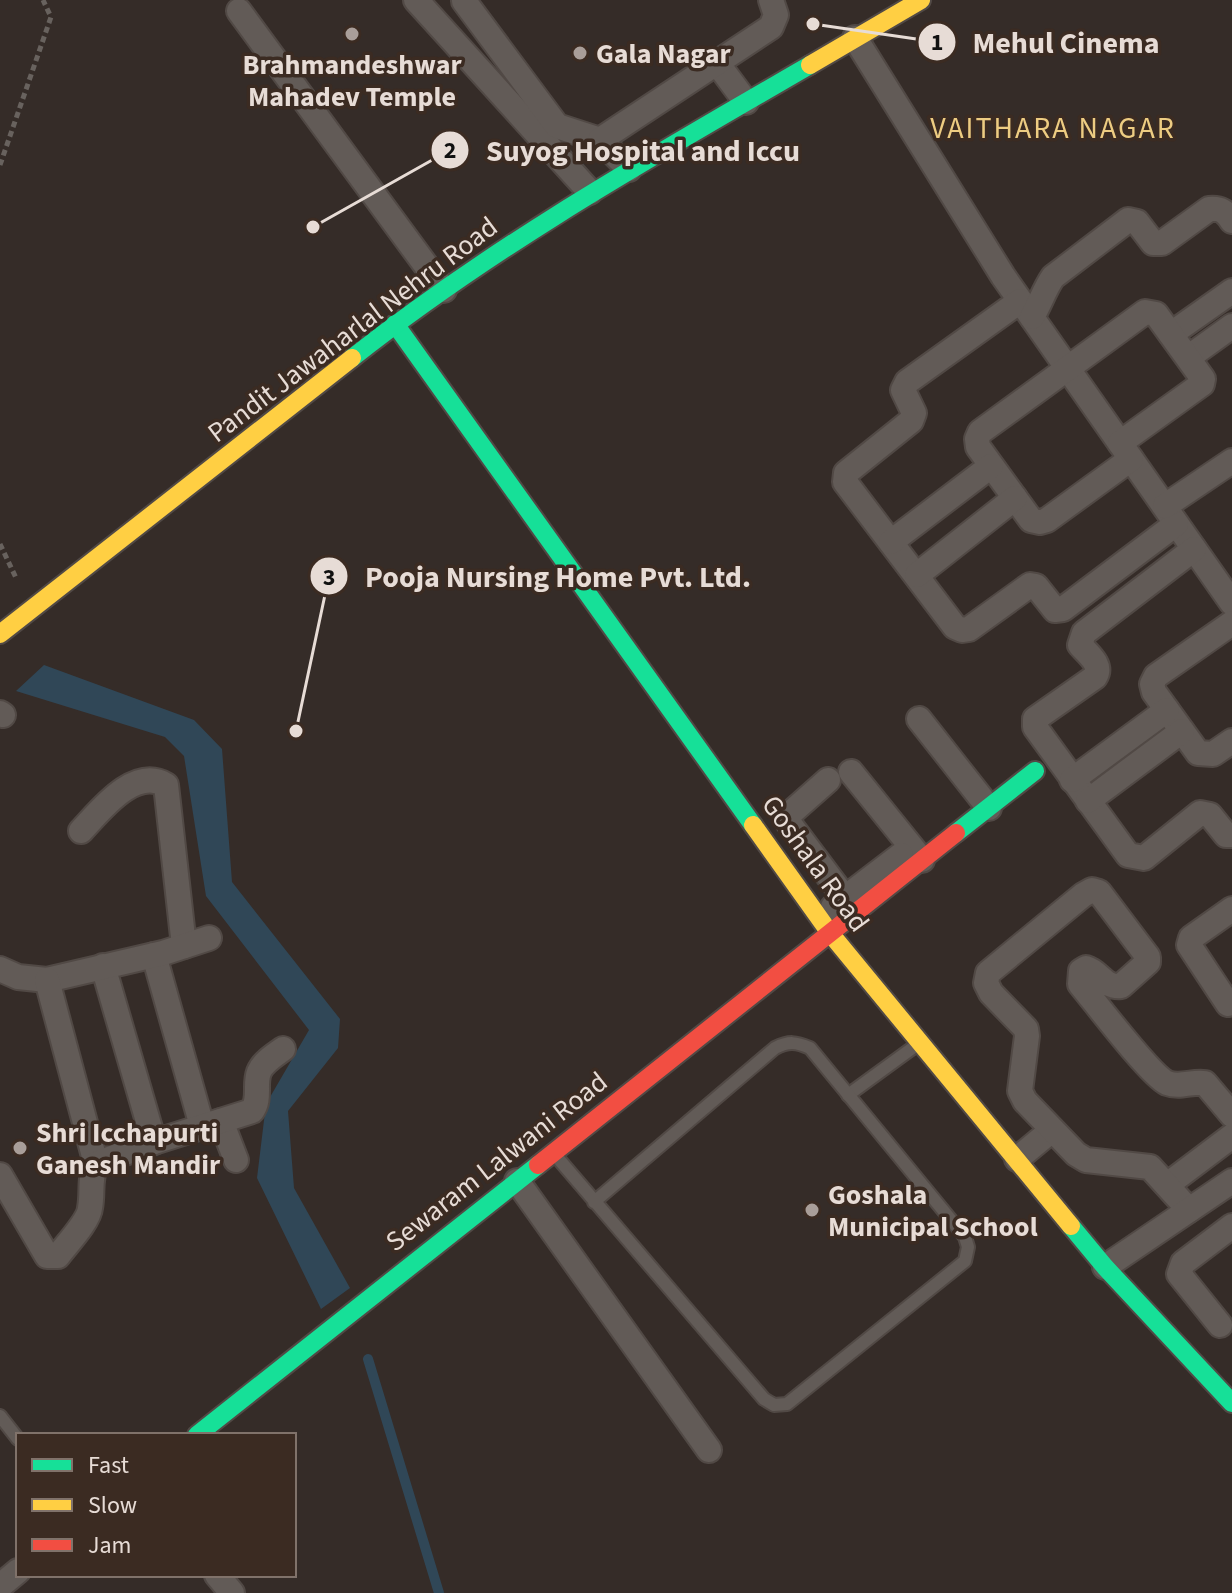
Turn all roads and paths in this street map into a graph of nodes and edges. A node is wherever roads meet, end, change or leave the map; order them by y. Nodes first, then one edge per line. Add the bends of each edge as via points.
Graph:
1 (43, 0) edge
2 (416, 0) edge
3 (771, 0) edge
4 (921, 0) edge
5 (465, 1) edge
6 (239, 11) dead end
7 (440, 26) junction
8 (855, 38) junction
9 (717, 63) junction
10 (746, 102) junction
11 (600, 140) junction
12 (0, 165) edge
13 (629, 169) junction
14 (590, 192) junction
15 (1232, 221) edge
16 (444, 290) junction
17 (1232, 291) edge
18 (1026, 309) junction
19 (395, 324) junction
20 (1232, 326) edge
21 (1171, 334) junction
22 (1189, 357) junction
23 (1067, 367) junction
24 (1126, 451) junction
25 (1232, 461) edge
26 (991, 466) junction
27 (1015, 498) junction
28 (1170, 515) junction
29 (891, 542) junction
30 (1194, 549) junction
31 (917, 575) junction
32 (1232, 603) edge
33 (1232, 623) edge
34 (0, 634) edge
35 (1167, 710) junction
36 (919, 719) dead end
37 (1182, 731) junction
38 (1232, 741) edge
39 (1035, 771) dead end
40 (1072, 780) junction
41 (1088, 801) junction
42 (989, 808) junction
43 (81, 831) dead end
44 (1232, 835) edge
45 (912, 857) junction
46 (845, 898) junction
47 (1232, 909) edge
48 (825, 925) junction
49 (209, 938) dead end
50 (184, 946) junction
51 (154, 955) junction
52 (103, 966) junction
53 (0, 969) edge
54 (47, 980) junction
55 (1231, 1005) edge
56 (920, 1042) junction
57 (283, 1049) dead end
58 (848, 1095) junction
59 (1232, 1115) edge
60 (211, 1124) junction
61 (1052, 1130) junction
62 (1232, 1136) edge
63 (154, 1142) junction
64 (555, 1154) junction
65 (1017, 1159) junction
66 (236, 1160) dead end
67 (96, 1164) junction
68 (0, 1175) edge
69 (517, 1181) junction
70 (1232, 1181) edge
71 (1167, 1185) junction
72 (594, 1202) junction
73 (1189, 1210) junction
74 (1232, 1226) edge
75 (1105, 1267) junction
76 (1226, 1320) edge
77 (1186, 1353) junction
78 (1232, 1403) edge
79 (0, 1416) edge
80 (200, 1433) edge
81 (16, 1436) edge
82 (709, 1450) dead end
83 (16, 1573) edge
84 (219, 1577) edge
85 (0, 1586) edge
86 (232, 1593) edge

1 - 12 path via 51,17
2 - 7 street
3 - 9 street via 776,15 771,27
4 - 8 street, Pandit Jawaharlal Nehru Road
5 - 7 street
5 - 11 street via 557,126
6 - 16 street
7 - 14 street
8 - 10 street, Pandit Jawaharlal Nehru Road
8 - 18 street
9 - 10 street
9 - 11 street
10 - 13 street, Pandit Jawaharlal Nehru Road
11 - 13 street
13 - 14 street, Pandit Jawaharlal Nehru Road
14 - 16 street, Pandit Jawaharlal Nehru Road
15 - 18 street via 1218,208 1209,209 1162,243 1153,243 1137,222 1128,220 1053,277 1043,299
16 - 19 street, Pandit Jawaharlal Nehru Road
17 - 21 street
18 - 23 street
18 - 29 street via 907,382 903,390 914,413 911,421 846,473 845,482
19 - 34 street, Pandit Jawaharlal Nehru Road
19 - 48 street, Goshala Road
20 - 22 street
21 - 22 street
21 - 23 street via 1156,314 1145,312
22 - 24 street via 1202,384
23 - 24 street
23 - 26 street via 980,432 978,447
24 - 27 street via 1047,520 1031,520
24 - 28 street
25 - 28 street
26 - 27 street
26 - 29 street
27 - 31 street
28 - 30 street
28 - 31 street via 1063,609 1055,610 1030,585 962,630
29 - 31 street
30 - 32 street
30 - 40 street via 1084,633 1080,645 1098,672 1035,719 1037,732
33 - 35 street via 1156,676 1154,692
35 - 37 street
35 - 40 street
36 - 42 street
37 - 38 street via 1198,753 1206,755
37 - 41 street
39 - 42 street, Sewaram Lalwani Road
40 - 41 street
41 - 44 street via 1136,859 1200,813 1210,815 1226,835
42 - 45 street, Sewaram Lalwani Road
43 - 50 street via 128,786 157,780 166,785
45 - 46 street
45 - 46 street via 840,776 785,818
45 - 48 street, Sewaram Lalwani Road
46 - 48 street
47 - 55 street via 1191,938 1189,945
48 - 56 street, Goshala Road
48 - 64 street, Sewaram Lalwani Road
49 - 50 street
50 - 51 street
51 - 52 street
51 - 60 street
52 - 54 street
52 - 63 street
53 - 54 street
54 - 67 street
56 - 58 lane
56 - 65 street, Goshala Road
57 - 60 street via 258,1073 252,1111
58 - 72 lane via 810,1048 787,1042
58 - 72 lane via 968,1247 965,1261 787,1404 764,1399
59 - 61 street via 1205,1083 1163,1080 1080,984 1081,971 1090,968 1108,985 1121,986 1148,962 1099,892 1092,890 988,973 986,983 1026,1029 1020,1091
60 - 63 street
60 - 66 street
61 - 65 street
61 - 71 street via 1086,1160 1150,1167
62 - 71 street
63 - 67 street
64 - 69 street, Sewaram Lalwani Road
64 - 72 lane
65 - 75 street, Goshala Road
67 - 68 street via 87,1218 53,1257 47,1256
69 - 80 street, Sewaram Lalwani Road
69 - 82 street
70 - 73 street
71 - 73 street
73 - 75 street
74 - 76 street via 1183,1263 1179,1274
75 - 77 street, Goshala Road
76 - 77 street
77 - 78 street, Goshala Road
79 - 81 lane
83 - 85 street
84 - 86 street

